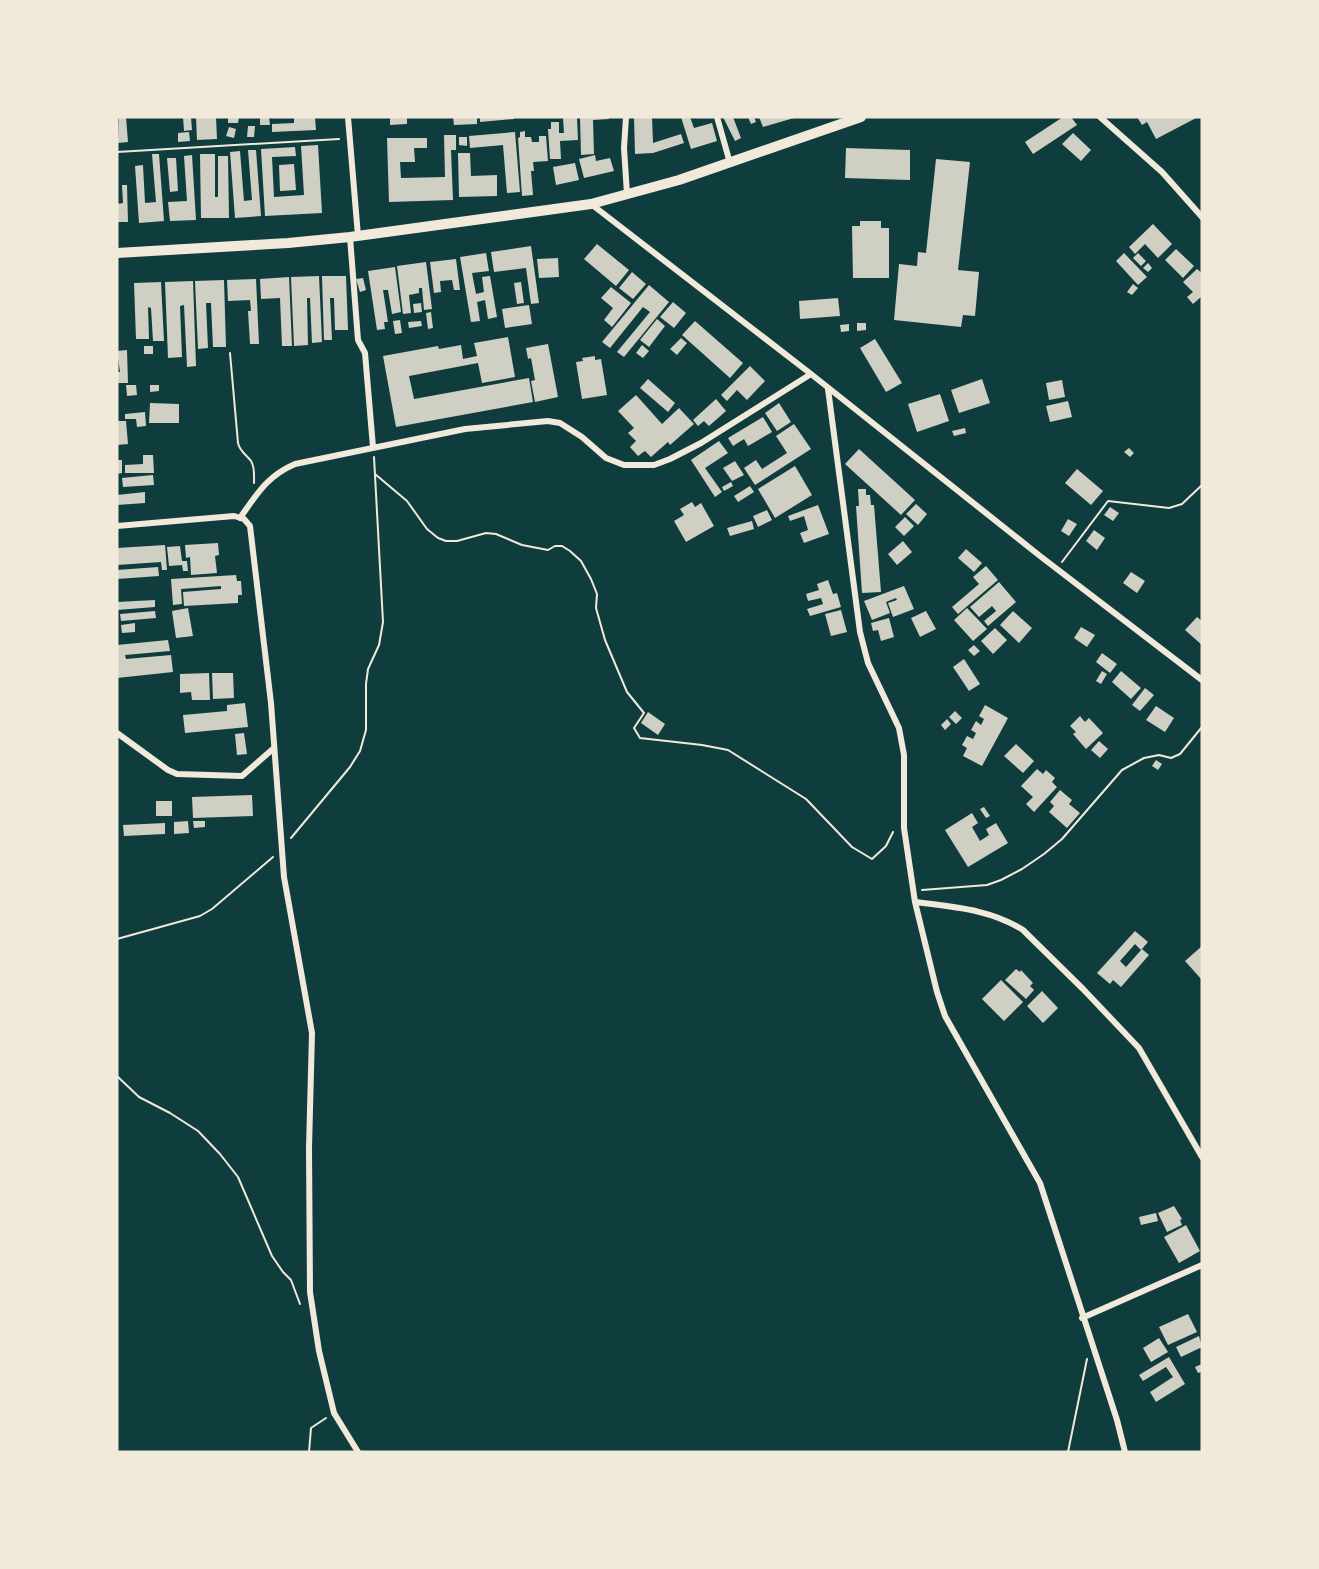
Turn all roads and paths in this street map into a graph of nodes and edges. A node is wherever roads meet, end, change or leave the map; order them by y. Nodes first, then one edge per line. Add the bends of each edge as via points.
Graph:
1 (348, 117) edge
2 (626, 117) edge
3 (717, 117) edge
4 (861, 117) edge
5 (1100, 117) edge
6 (350, 138) junction
7 (117, 152) edge
8 (729, 163) junction
9 (627, 195) junction
10 (591, 204) junction
11 (1202, 217) edge
12 (354, 237) junction
13 (117, 253) edge
14 (230, 353) dead end
15 (811, 374) junction
16 (828, 389) junction
17 (373, 447) junction
18 (375, 474) junction
19 (1202, 484) edge
20 (255, 497) junction
21 (240, 518) junction
22 (117, 526) edge
23 (1056, 569) junction
24 (1202, 680) edge
25 (1202, 727) edge
26 (117, 733) edge
27 (274, 748) junction
28 (904, 828) junction
29 (282, 849) junction
30 (914, 891) junction
31 (915, 902) junction
32 (117, 939) edge
33 (117, 1076) edge
34 (1202, 1157) edge
35 (1202, 1265) edge
36 (1082, 1318) junction
37 (315, 1327) junction
38 (1090, 1342) junction
39 (334, 1413) junction
40 (309, 1452) edge
41 (358, 1452) edge
42 (1068, 1452) edge
43 (1125, 1452) edge

1 - 6 street
2 - 9 street
3 - 8 street
4 - 8 street
5 - 11 street via 1162,172
6 - 7 path
6 - 12 street
8 - 9 street
9 - 10 street
10 - 12 street
10 - 15 street
12 - 13 street
12 - 17 street via 356,318 358,340 365,353
14 - 20 path via 238,443 254,468
15 - 16 street
15 - 17 street via 701,443 654,465 624,465 606,458 582,437 560,423 548,421 465,429
16 - 23 street
16 - 28 street via 860,632 868,663 899,728 904,755
17 - 18 path
17 - 20 street via 295,464 270,478
18 - 28 path via 407,501 438,538 457,541 486,533 522,545 548,550 562,546 570,550 591,579 605,640 627,692 644,713 634,728 640,738 728,750 806,800 852,847 872,859 886,846 892,832
18 - 29 path via 382,622 379,645 368,669 364,741 350,768
19 - 23 path via 1182,504 1169,508 1108,501
20 - 21 street
21 - 22 street
21 - 27 street via 249,526 251,539
23 - 24 street
25 - 30 path via 1179,754 1171,758 1144,758 1122,770 1062,839 1022,869 987,885
26 - 27 street via 168,770 186,775 242,776
27 - 29 street
28 - 30 street
29 - 32 path via 200,916
29 - 37 street via 312,1033 309,1212 310,1292
30 - 31 street
31 - 34 street via 976,910 1023,930 1139,1048
31 - 36 street via 945,1016 1040,1183
33 - 37 path via 140,1097 198,1131 232,1169 272,1256 291,1280
35 - 36 street
36 - 38 street
37 - 39 street
38 - 42 path
38 - 43 street
39 - 40 path via 311,1428
39 - 41 street

